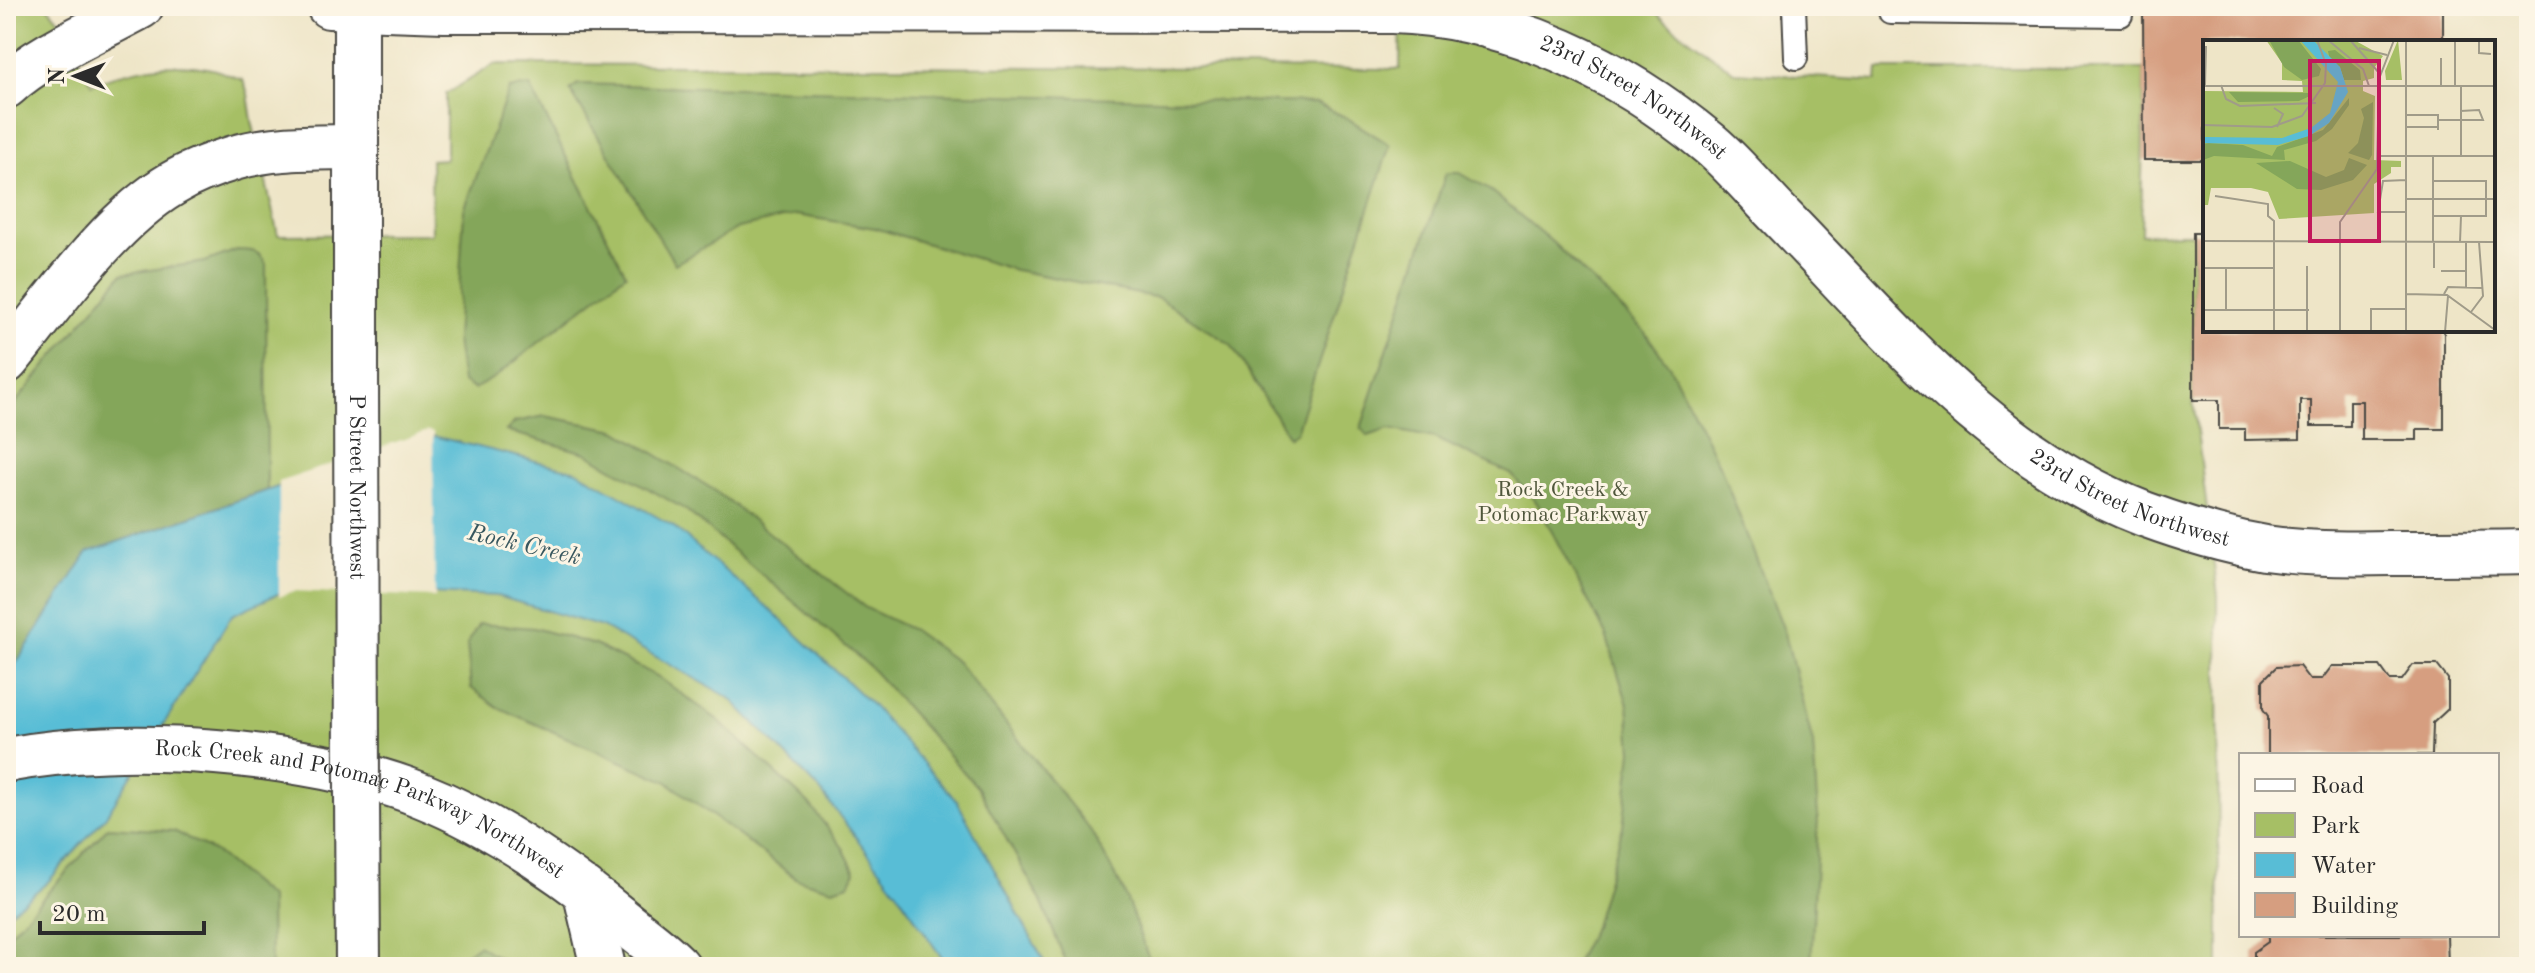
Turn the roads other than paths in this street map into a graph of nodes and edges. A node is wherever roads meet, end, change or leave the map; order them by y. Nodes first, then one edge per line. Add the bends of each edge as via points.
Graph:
1 (141, 6) edge
2 (1794, 6) edge
3 (1888, 6) edge
4 (2122, 6) edge
5 (347, 7) edge
6 (1334, 9) edge
7 (1796, 58) dead end
8 (6, 86) edge
9 (355, 147) junction
10 (6, 361) edge
11 (2529, 552) edge
12 (6, 760) edge
13 (585, 890) junction
14 (358, 967) edge
15 (603, 967) edge
16 (678, 967) edge

1 - 8 main road
2 - 7 lane
3 - 4 lane via 1890,12 2121,15
5 - 6 main road, 23rd Street Northwest
5 - 9 main road, P Street Northwest
6 - 11 main road, 23rd Street Northwest via 1418,12 1521,34 1625,84 1712,146 1980,417 2039,460 2143,514 2265,548
9 - 10 main road via 267,151 174,183 113,230
9 - 14 main road, P Street Northwest, bridge
12 - 13 main road, Rock Creek and Potomac Parkway Northwest via 89,751 200,752 310,765 421,795 529,852
13 - 15 main road
13 - 16 main road, Rock Creek and Potomac Parkway Northwest

